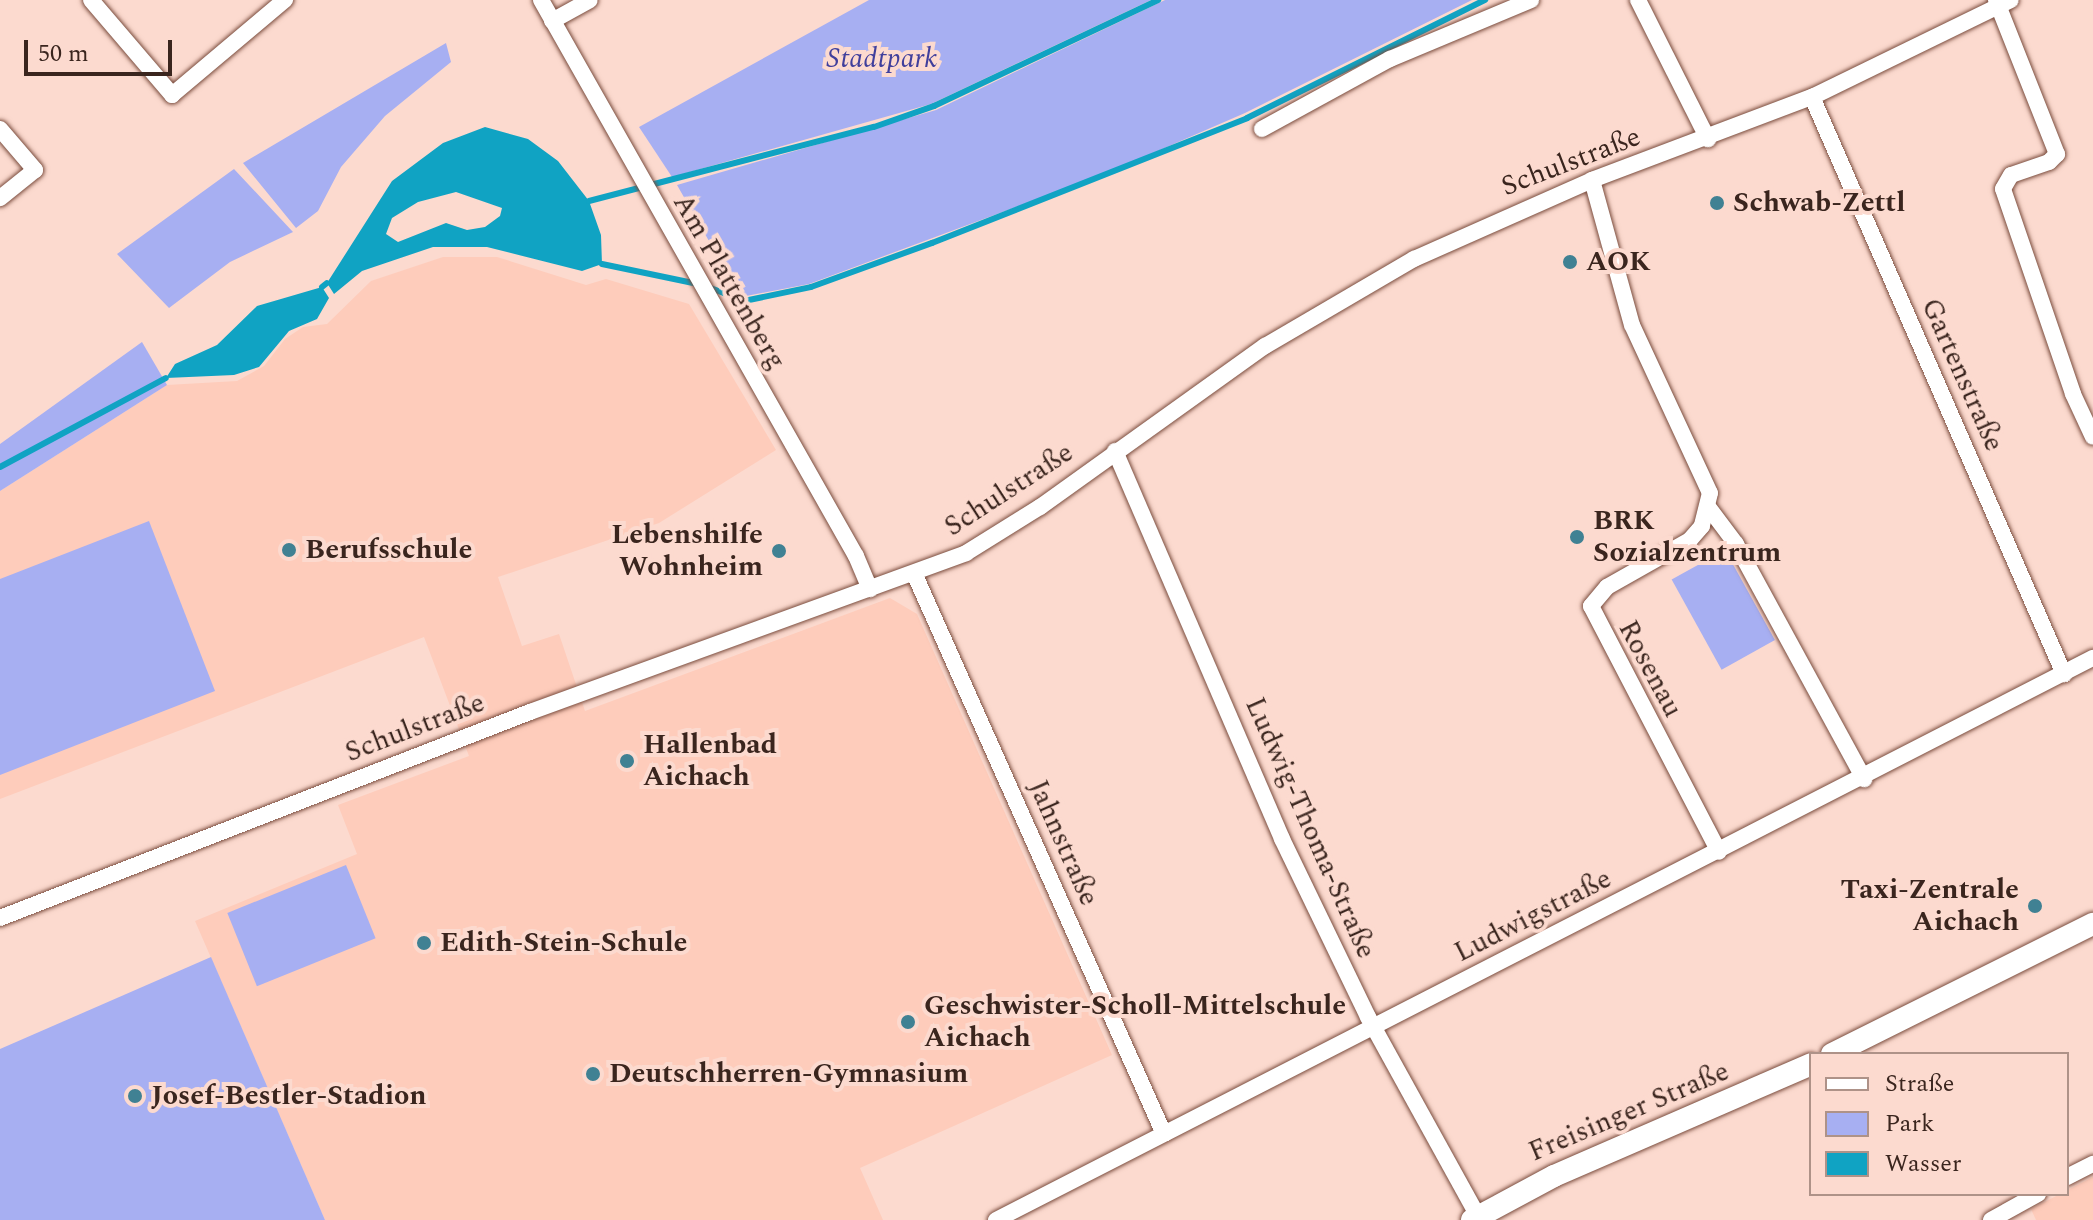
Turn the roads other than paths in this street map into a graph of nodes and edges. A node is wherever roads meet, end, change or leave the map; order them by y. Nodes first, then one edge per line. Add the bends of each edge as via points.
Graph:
1 (91, 0) edge
2 (285, 0) edge
3 (541, 0) edge
4 (590, 0) edge
5 (1531, 0) edge
6 (1638, 0) edge
7 (2001, 2) edge
8 (552, 21) junction
9 (1812, 97) junction
10 (0, 129) edge
11 (1262, 129) dead end
12 (1708, 139) junction
13 (1592, 180) junction
14 (0, 198) edge
15 (2093, 437) edge
16 (1115, 451) junction
17 (1709, 508) junction
18 (914, 573) junction
19 (870, 589) junction
20 (2093, 658) edge
21 (2064, 674) junction
22 (1864, 779) junction
23 (1719, 852) junction
24 (0, 918) edge
25 (2093, 924) edge
26 (1372, 1025) junction
27 (1836, 1052) edge
28 (1809, 1065) edge
29 (1164, 1134) junction
30 (2093, 1164) edge
31 (2069, 1176) edge
32 (2034, 1196) edge
33 (1477, 1219) edge
34 (996, 1220) edge
35 (1991, 1220) edge

1 - 2 street via 172,95
3 - 8 street, Am Plattenberg
4 - 8 street
5 - 11 street via 1390,59
6 - 12 street
7 - 9 street, Schulstraße
7 - 15 street via 2057,154 2011,175 2003,189 2073,394
8 - 19 street, Am Plattenberg
9 - 12 street, Schulstraße
9 - 21 street, Gartenstraße
10 - 14 street via 35,170
12 - 13 street, Schulstraße
13 - 16 street, Schulstraße via 1473,229 1355,291 1260,349
13 - 17 street via 1632,325 1704,477
16 - 18 street, Schulstraße via 1007,530
16 - 26 street, Ludwig-Thoma-Straße via 1282,839
17 - 22 street via 1736,544
17 - 23 street, Rosenau via 1690,540 1607,587 1591,606
18 - 19 street, Schulstraße
18 - 29 street, Jahnstraße
19 - 24 street, Schulstraße via 516,717
20 - 21 street, Ludwigstraße
21 - 22 street, Ludwigstraße
22 - 23 street, Ludwigstraße
23 - 26 street, Ludwigstraße
25 - 27 main road
26 - 29 street, Ludwigstraße
26 - 33 street, Ludwig-Thoma-Straße
28 - 33 main road, Freisinger Straße via 1554,1176
29 - 34 street, Ludwigstraße
30 - 31 street
32 - 35 street

